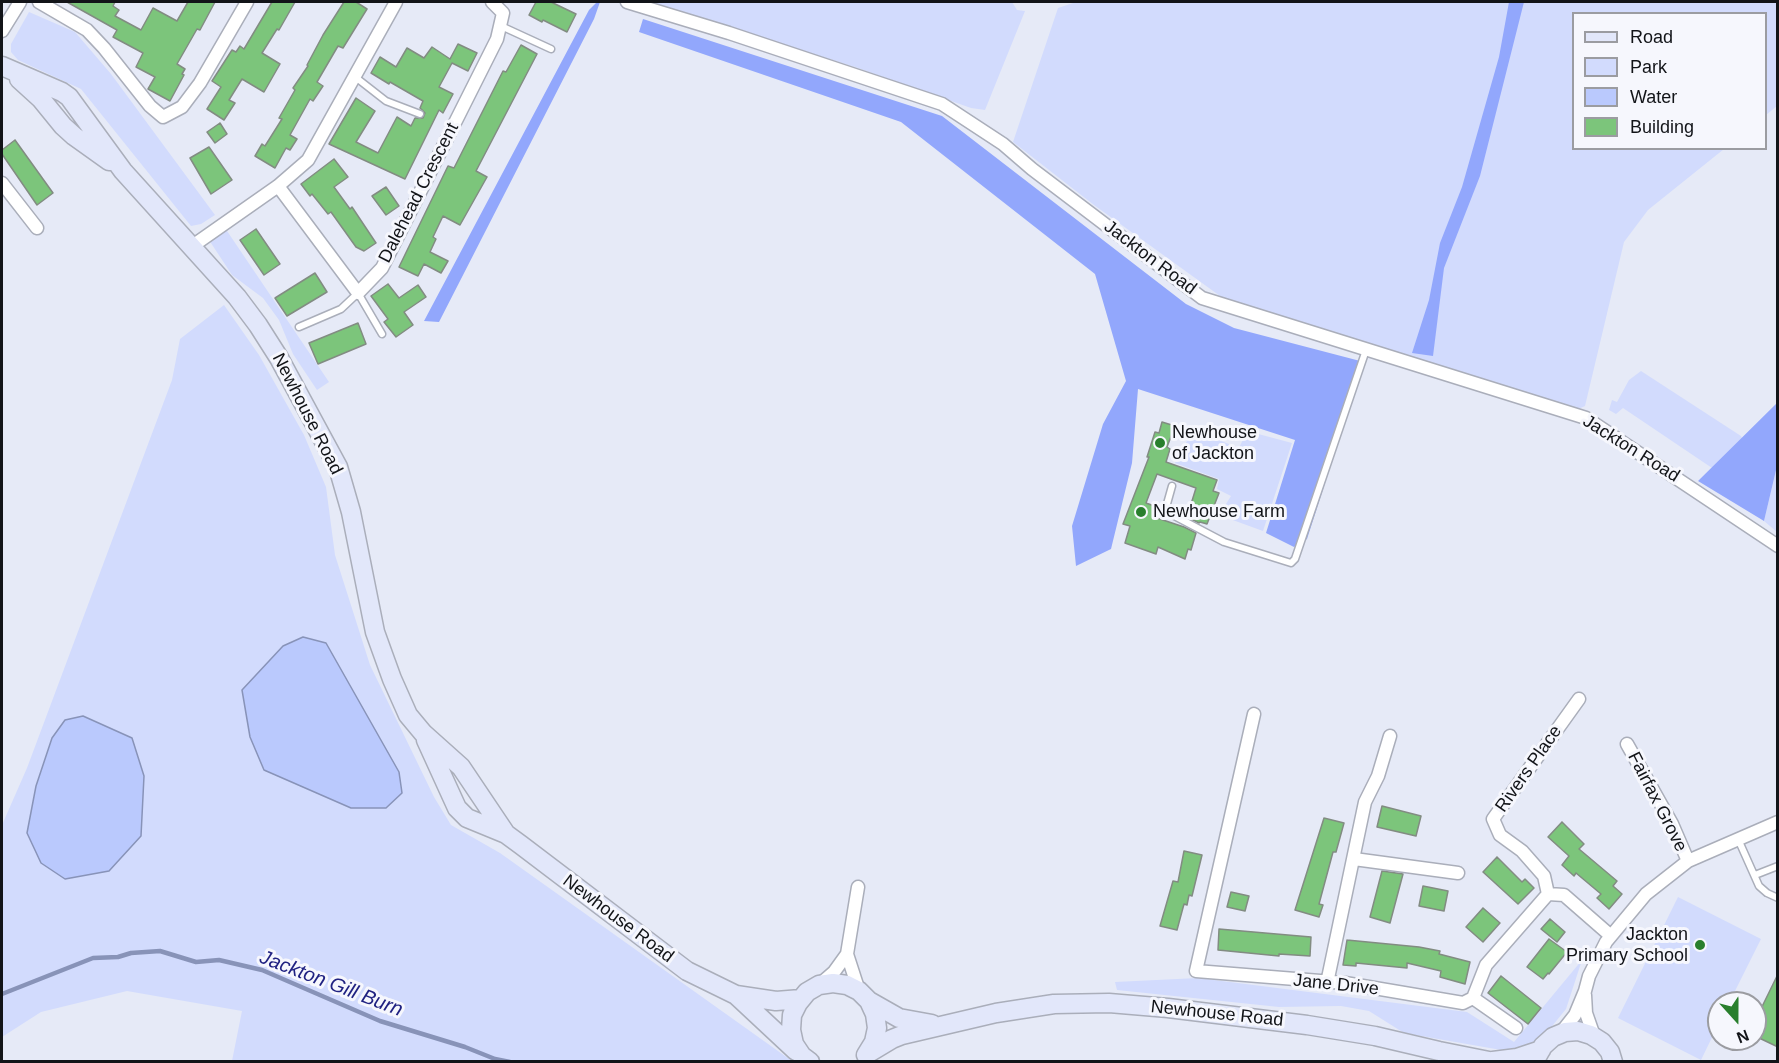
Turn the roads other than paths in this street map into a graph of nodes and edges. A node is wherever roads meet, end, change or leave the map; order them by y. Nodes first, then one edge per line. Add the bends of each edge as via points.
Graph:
1 (20, 2) edge
2 (39, 2) edge
3 (247, 2) edge
4 (396, 2) edge
5 (492, 2) edge
6 (627, 2) edge
7 (500, 25) junction
8 (2, 31) edge
9 (551, 49) dead end
10 (3, 67) edge
11 (354, 76) junction
12 (420, 114) dead end
13 (2, 183) edge
14 (278, 186) junction
15 (37, 228) dead end
16 (191, 247) junction
17 (358, 293) junction
18 (299, 327) dead end
19 (382, 334) dead end
20 (1366, 349) junction
21 (1172, 486) dead end
22 (1778, 546) edge
23 (1579, 699) dead end
24 (1254, 714) dead end
25 (423, 733) junction
26 (1390, 736) dead end
27 (1626, 744) dead end
28 (1778, 822) edge
29 (506, 834) junction
30 (1738, 839) junction
31 (1354, 859) junction
32 (1688, 861) junction
33 (1778, 866) edge
34 (1458, 873) dead end
35 (1755, 875) junction
36 (858, 887) dead end
37 (1548, 894) junction
38 (1778, 898) edge
39 (1611, 936) junction
40 (847, 954) junction
41 (1328, 983) junction
42 (819, 986) junction
43 (1585, 991) junction
44 (736, 995) junction
45 (864, 996) junction
46 (1473, 998) junction
47 (801, 999) junction
48 (940, 1025) junction
49 (1516, 1028) dead end
50 (1560, 1035) junction
51 (1594, 1036) junction
52 (1537, 1056) edge
53 (862, 1058) edge
54 (1615, 1058) edge
55 (806, 1059) edge
56 (1494, 1061) edge

1 - 8 street
2 - 3 street via 87,30 163,117 182,107 200,83
4 - 11 street
5 - 7 street via 503,13
6 - 20 street, Jackton Road via 942,104 1003,144 1202,298
7 - 9 lane
7 - 17 street, Dalehead Crescent via 498,39 382,268
10 - 16 street, Newhouse Road via 69,97 123,171
11 - 12 lane via 386,101
11 - 14 street via 308,160
13 - 15 street
14 - 16 street
14 - 17 street
16 - 25 street, Newhouse Road via 258,325 338,467 375,632 408,715
17 - 18 lane via 341,309
17 - 19 lane
20 - 21 lane via 1291,563 1224,542 1165,511
20 - 22 street, Jackton Road via 1586,418
23 - 37 street, Rivers Place via 1493,819 1500,835 1544,876
24 - 41 street, Jane Drive via 1196,971
25 - 29 street, Newhouse Road via 461,767
25 - 29 street, Newhouse Road via 457,808 467,818
26 - 31 street via 1365,802
27 - 32 street, Fairfax Grove via 1672,824
28 - 30 street
29 - 44 street, Newhouse Road via 687,971
30 - 32 street
30 - 35 lane
31 - 34 street
31 - 41 street
32 - 39 street via 1646,894
33 - 35 lane
35 - 38 lane via 1759,886
36 - 40 street
37 - 39 street via 1564,895
37 - 46 street via 1486,965
39 - 43 street
40 - 42 street
40 - 45 street
41 - 46 street, Jane Drive via 1462,1003
42 - 45 street, Newhouse Road via 847,985
42 - 47 street
43 - 50 street via 1575,1015
43 - 51 street via 1586,1013
44 - 47 street, Newhouse Road via 776,1001
44 - 55 street, Newhouse Road
45 - 48 street, Newhouse Road via 899,1018
45 - 53 street via 875,1014 877,1028 874,1042
46 - 49 street
47 - 55 street via 792,1015 791,1030 794,1044
48 - 53 street, Newhouse Road via 892,1039
48 - 56 street, Newhouse Road via 1054,1004 1109,1003 1307,1025
50 - 51 street via 1578,1031
50 - 52 street via 1553,1037
51 - 54 street
52 - 56 street, Newhouse Road

